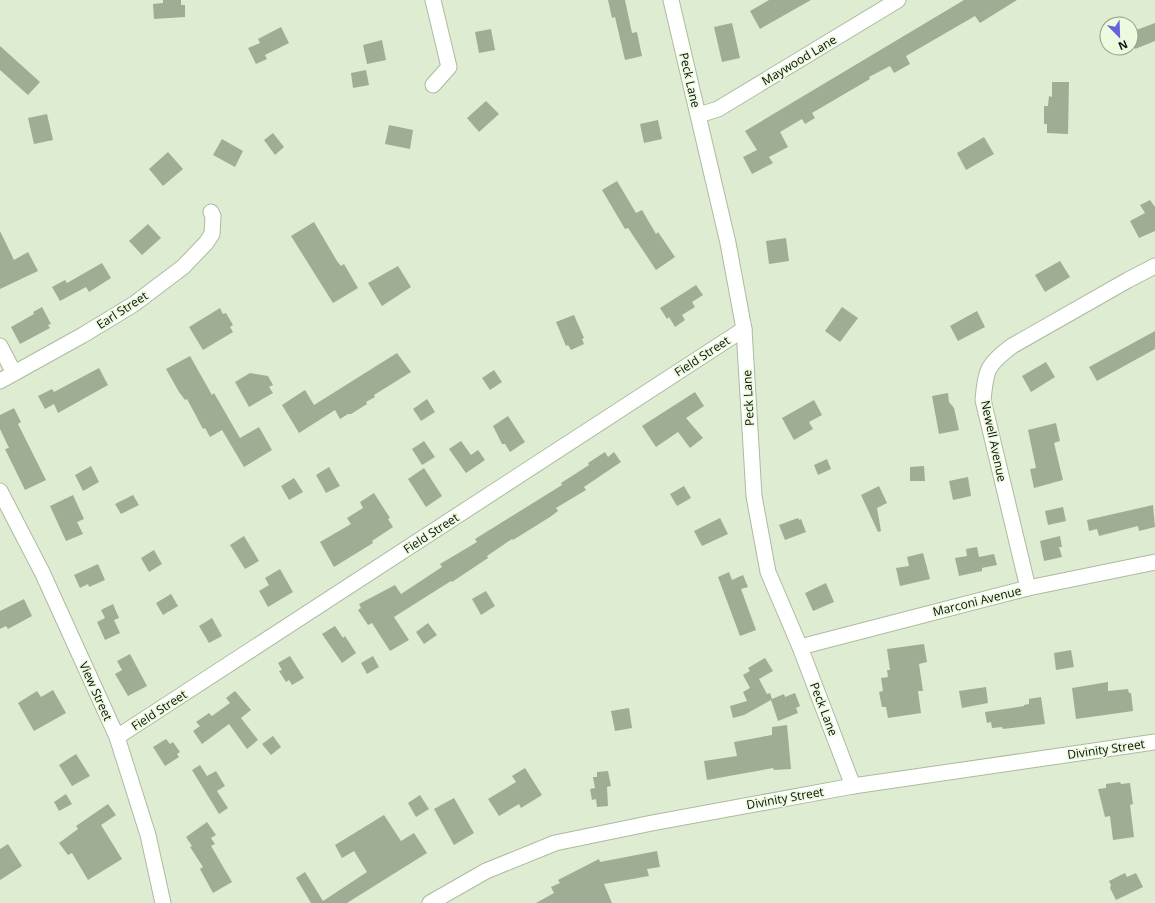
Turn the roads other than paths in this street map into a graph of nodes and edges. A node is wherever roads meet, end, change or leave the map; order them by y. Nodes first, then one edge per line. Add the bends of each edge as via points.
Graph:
1 (433, 0) edge
2 (671, 0) edge
3 (898, 0) edge
4 (433, 85) dead end
5 (699, 115) junction
6 (211, 212) dead end
7 (1155, 266) edge
8 (744, 329) junction
9 (0, 346) edge
10 (14, 373) junction
11 (0, 381) edge
12 (0, 491) edge
13 (1155, 562) edge
14 (1028, 588) junction
15 (800, 646) junction
16 (117, 737) junction
17 (1155, 742) edge
18 (853, 786) junction
19 (163, 903) edge
20 (430, 903) edge

1 - 4 street via 449,67
2 - 5 street, Peck Lane
3 - 5 street, Maywood Lane via 718,109
5 - 8 street, Peck Lane via 728,243
6 - 10 street, Earl Street via 212,234 206,244 183,267 134,304
7 - 14 street, Newell Avenue via 1012,346 996,358 986,374 983,400
8 - 15 street, Peck Lane via 754,496 768,572
8 - 16 street, Field Street
9 - 10 street
10 - 11 street, Earl Street
12 - 16 street, View Street via 42,572
13 - 14 street, Marconi Avenue
14 - 15 street, Marconi Avenue
15 - 18 street, Peck Lane
16 - 19 street, View Street via 148,835
17 - 18 street, Divinity Street
18 - 20 street, Divinity Street via 555,843 486,871

